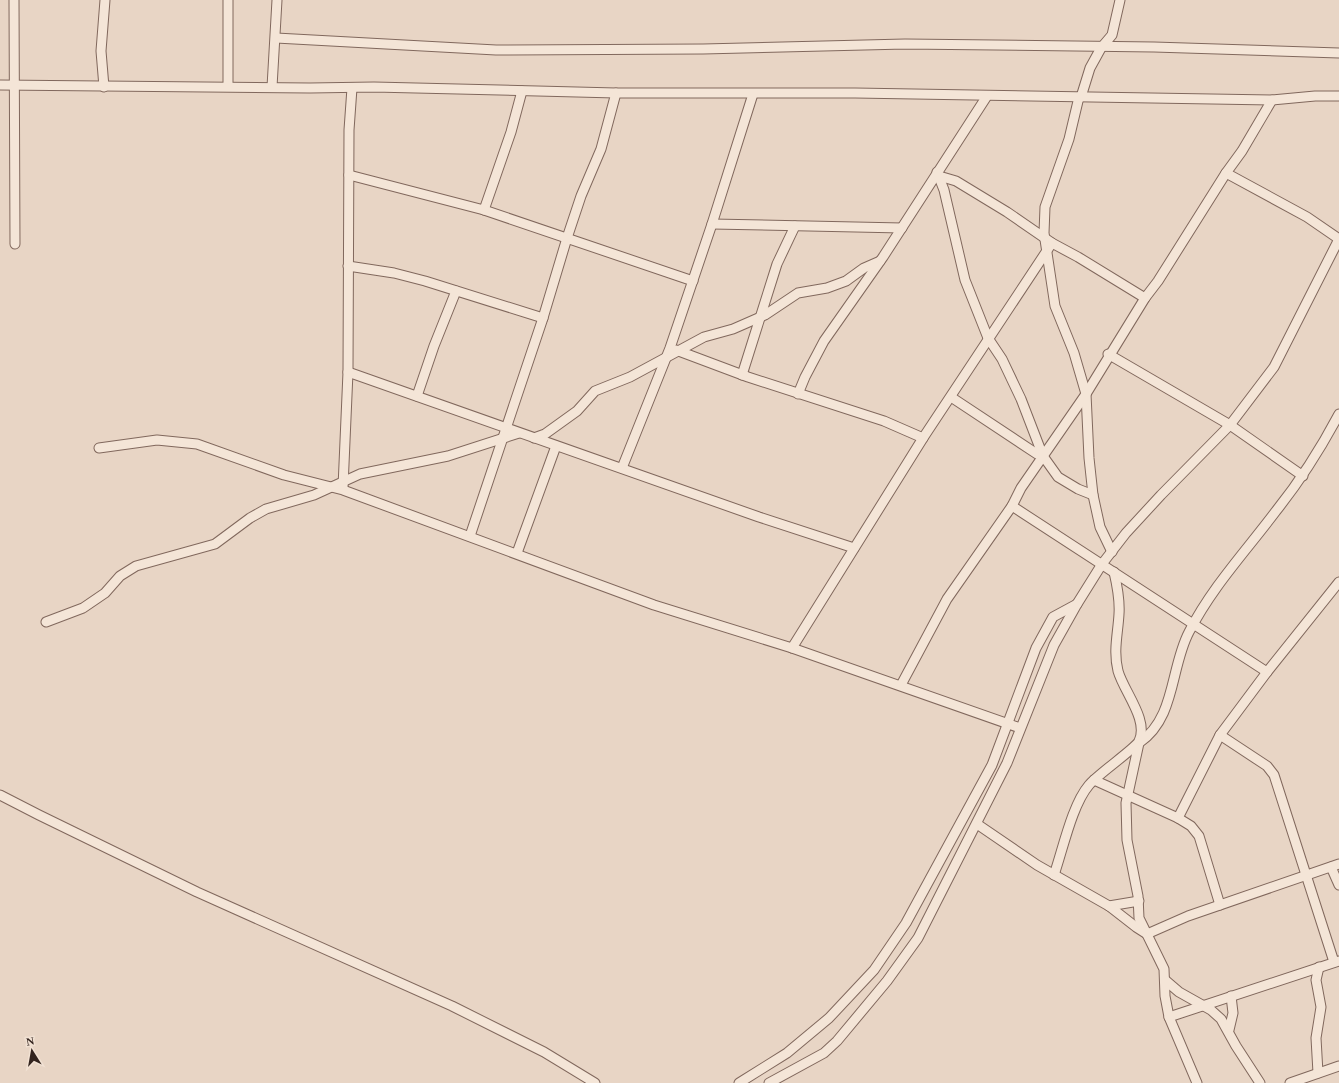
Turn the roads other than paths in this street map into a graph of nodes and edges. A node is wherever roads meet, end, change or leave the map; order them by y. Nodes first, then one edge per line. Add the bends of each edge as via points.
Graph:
1 (14, 0) edge
2 (105, 0) edge
3 (228, 0) edge
4 (277, 0) edge
5 (1120, 0) edge
6 (276, 38) junction
7 (1101, 48) junction
8 (1339, 53) edge
9 (0, 85) edge
10 (15, 85) junction
11 (228, 86) junction
12 (104, 87) junction
13 (272, 87) junction
14 (352, 88) junction
15 (522, 91) junction
16 (616, 93) junction
17 (754, 94) junction
18 (988, 96) junction
19 (1080, 96) junction
20 (1339, 96) edge
21 (1272, 100) junction
22 (1226, 173) junction
23 (938, 174) junction
24 (349, 175) junction
25 (484, 210) junction
26 (712, 224) junction
27 (796, 226) junction
28 (902, 228) junction
29 (567, 238) junction
30 (1339, 239) edge
31 (15, 244) dead end
32 (1048, 244) junction
33 (880, 261) junction
34 (348, 266) junction
35 (693, 281) junction
36 (456, 291) junction
37 (1145, 298) junction
38 (760, 317) junction
39 (543, 318) junction
40 (988, 338) junction
41 (670, 348) junction
42 (679, 351) junction
43 (1108, 354) junction
44 (666, 357) junction
45 (348, 372) junction
46 (742, 375) junction
47 (798, 394) junction
48 (1086, 394) junction
49 (418, 396) junction
50 (951, 397) junction
51 (1339, 414) edge
52 (1230, 425) junction
53 (505, 428) junction
54 (519, 433) junction
55 (503, 438) junction
56 (534, 438) junction
57 (923, 438) junction
58 (556, 446) junction
59 (99, 448) dead end
60 (1043, 456) junction
61 (622, 468) junction
62 (1303, 476) junction
63 (343, 486) junction
64 (331, 487) junction
65 (1093, 495) junction
66 (1012, 506) junction
67 (470, 536) junction
68 (854, 548) junction
69 (1112, 552) junction
70 (518, 553) junction
71 (1102, 564) junction
72 (1114, 572) junction
73 (1339, 582) edge
74 (1077, 604) junction
75 (46, 622) dead end
76 (1194, 623) junction
77 (792, 648) junction
78 (1267, 672) junction
79 (901, 685) junction
80 (1009, 723) junction
81 (1020, 728) junction
82 (1220, 735) junction
83 (1139, 743) junction
84 (1094, 780) junction
85 (0, 795) edge
86 (1128, 795) junction
87 (1178, 818) junction
88 (977, 824) junction
89 (1335, 865) edge
90 (1054, 875) junction
91 (1306, 876) junction
92 (1339, 885) edge
93 (1139, 900) junction
94 (1220, 905) junction
95 (1109, 906) junction
96 (1147, 934) junction
97 (1337, 962) edge
98 (1319, 967) junction
99 (1165, 980) junction
100 (1231, 996) junction
101 (1202, 1006) junction
102 (1169, 1017) junction
103 (1229, 1030) junction
104 (1339, 1066) edge
105 (1318, 1073) junction
106 (595, 1083) edge
107 (739, 1083) edge
108 (770, 1083) edge
109 (1197, 1083) edge
110 (1260, 1083) edge
111 (1290, 1083) edge

1 - 10 street
2 - 12 street via 101,51
3 - 11 street
4 - 6 street
5 - 7 street via 1112,35
6 - 7 street via 496,50 703,49 905,44
6 - 13 street
7 - 8 street
7 - 19 street via 1090,68
9 - 10 street
10 - 12 street
10 - 31 street
11 - 12 street
11 - 13 street
13 - 14 street
14 - 15 street
14 - 24 street
15 - 16 street
15 - 25 street
16 - 17 street
16 - 29 street via 601,149
17 - 18 street
17 - 26 street
18 - 19 street
18 - 23 street
19 - 21 street
19 - 32 street via 1069,139 1045,206 1043,223
20 - 21 street
21 - 22 street
22 - 30 street via 1307,217
22 - 37 street
23 - 28 street
23 - 32 street via 963,185 1007,212
23 - 40 street via 964,280
24 - 25 street
24 - 34 street
25 - 29 street
26 - 27 street
26 - 35 street
27 - 28 street
27 - 38 street via 777,264
28 - 33 street
29 - 35 street
29 - 39 street
30 - 52 street via 1274,367
32 - 37 street via 1104,272
32 - 40 street
32 - 48 street via 1056,306
33 - 38 street via 864,268 846,281 828,288 798,293
33 - 47 street via 824,341
34 - 36 street via 394,273
34 - 45 street
35 - 41 street
36 - 39 street
36 - 49 street
37 - 43 street
38 - 42 street via 733,329 704,337
38 - 46 street
39 - 53 street
40 - 50 street
40 - 60 street via 1002,359 1021,399
41 - 42 street
41 - 44 street
42 - 44 street
42 - 46 street
43 - 48 street
43 - 52 street
44 - 56 street via 630,377 594,391 577,411 545,434
44 - 61 street
45 - 49 street
45 - 63 street
46 - 47 street
47 - 57 street via 884,421
48 - 60 street
48 - 65 street
49 - 53 street
50 - 57 street
50 - 60 street
51 - 62 street
52 - 62 street
52 - 69 street via 1161,494
53 - 54 street
53 - 55 street
54 - 55 street
54 - 56 street
55 - 63 street via 448,456 360,474
55 - 67 street
56 - 58 street
57 - 68 street
58 - 61 street
58 - 70 street
59 - 64 street via 157,440 197,444 284,475
60 - 65 street via 1058,477
60 - 66 street
61 - 68 street
62 - 76 street via 1217,586
63 - 64 street
63 - 67 street
64 - 75 street via 314,495 266,509 215,544 136,566 120,576 105,593 83,608
65 - 69 street via 1100,527
66 - 71 street
66 - 79 street via 947,599
67 - 70 street
68 - 77 street
69 - 71 street
70 - 77 street via 654,605
71 - 72 street
71 - 74 street
72 - 76 street
72 - 83 street via 1119,612 1115,653 1124,688 1142,724
73 - 78 street
74 - 80 street via 1053,618 1046,628 1026,670
74 - 81 street via 1054,645
76 - 78 street
76 - 83 street via 1184,643 1164,712 1151,733
77 - 79 street
78 - 82 street
79 - 80 street
80 - 81 street
80 - 107 street via 995,759 906,923 874,970 829,1018 787,1053
81 - 88 street via 1007,763
82 - 87 street
82 - 91 street via 1267,766 1274,775
83 - 84 street
83 - 86 street
84 - 86 street
84 - 90 street via 1080,799
85 - 106 street via 38,816 197,892 452,1006 544,1052
86 - 87 street
86 - 93 street via 1127,840
87 - 94 street via 1191,826 1199,836
88 - 90 street
88 - 108 street via 918,938 887,981 824,1053
89 - 91 street
89 - 92 street
90 - 95 street
91 - 94 street
91 - 97 street
93 - 95 street
93 - 96 street via 1140,924
94 - 96 street
95 - 96 street
96 - 99 street via 1163,965
97 - 98 street
98 - 100 street
98 - 105 street via 1316,980 1321,1007 1316,1038
99 - 101 street
99 - 102 street
100 - 101 street
100 - 103 street via 1233,1013
101 - 102 street
101 - 103 street via 1217,1015
102 - 109 street
103 - 110 street via 1236,1046
104 - 105 street
105 - 111 street

